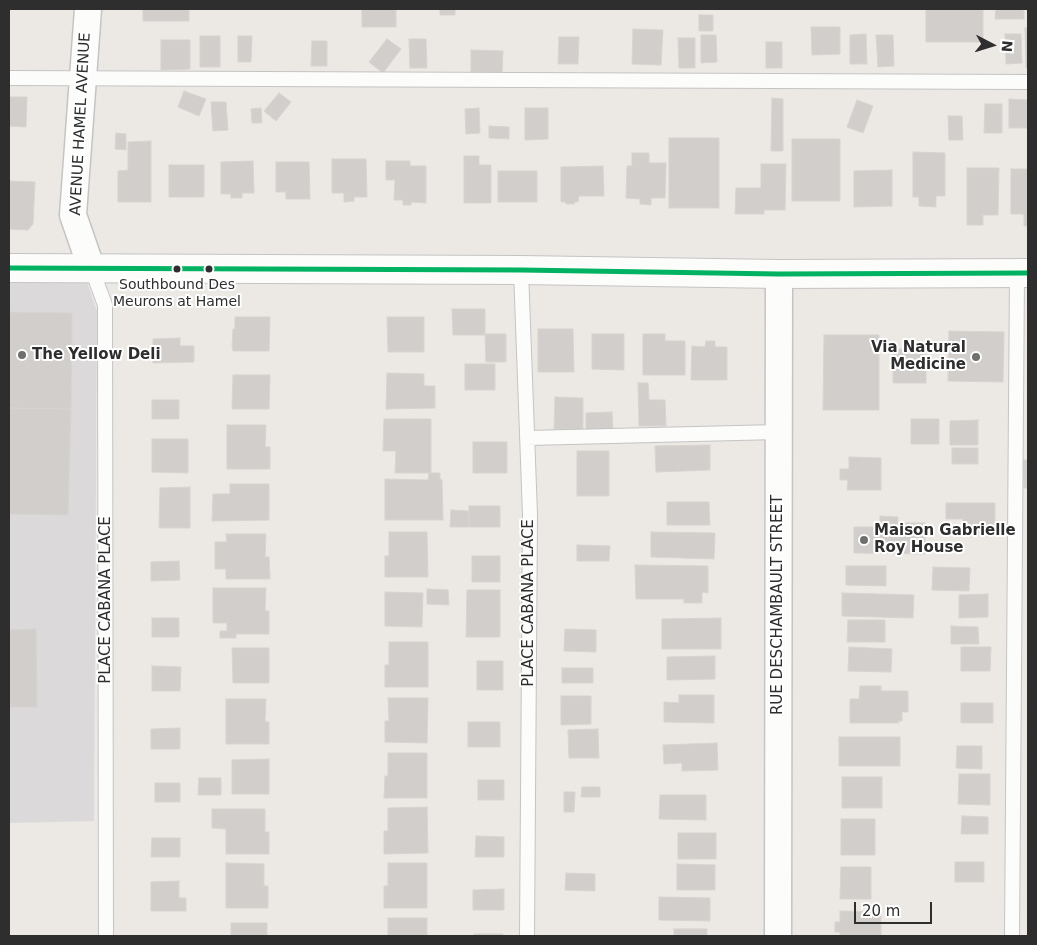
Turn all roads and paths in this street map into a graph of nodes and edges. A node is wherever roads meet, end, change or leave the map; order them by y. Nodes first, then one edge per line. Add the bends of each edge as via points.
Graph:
1 (88, 9) edge
2 (9, 78) edge
3 (83, 78) junction
4 (1028, 82) edge
5 (9, 268) edge
6 (91, 268) junction
7 (521, 270) junction
8 (1022, 273) edge
9 (779, 274) junction
10 (1022, 420) edge
11 (779, 432) junction
12 (527, 438) junction
13 (106, 936) edge
14 (527, 936) edge
15 (778, 936) edge
16 (1012, 936) edge

1 - 3 street, AVENUE HAMEL AVENUE
2 - 3 lane
3 - 4 lane
3 - 6 street, AVENUE HAMEL AVENUE via 73,215
5 - 6 street
6 - 7 street
6 - 13 lane, PLACE CABANA PLACE via 106,305
7 - 9 street
7 - 12 lane, PLACE CABANA PLACE
8 - 9 street
8 - 10 lane
9 - 11 street, RUE DESCHAMBAULT STREET
10 - 16 lane
11 - 12 lane
11 - 15 street, RUE DESCHAMBAULT STREET
12 - 14 lane, PLACE CABANA PLACE via 530,525

